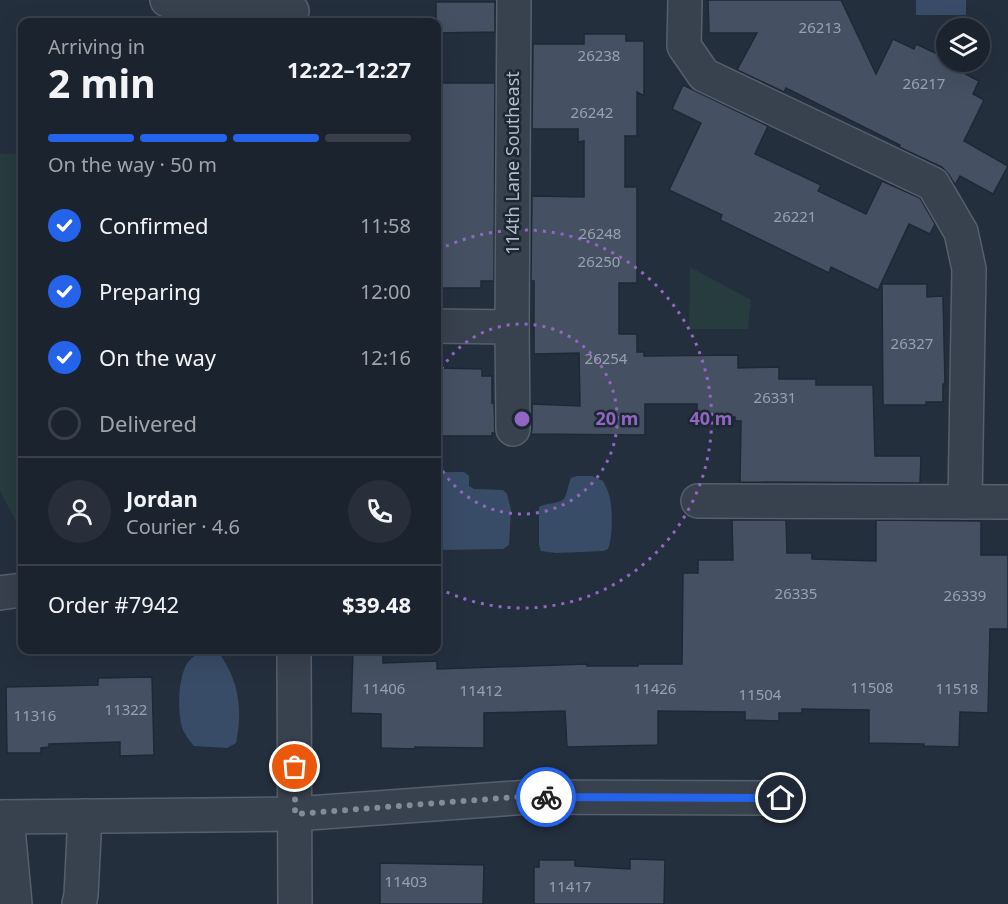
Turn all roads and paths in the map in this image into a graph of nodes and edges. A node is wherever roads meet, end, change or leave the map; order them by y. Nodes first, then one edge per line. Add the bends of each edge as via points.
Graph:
1 (167, 0) edge
2 (514, 0) edge
3 (685, 0) edge
4 (292, 11) edge
5 (441, 326) edge
6 (512, 327) junction
7 (513, 429) dead end
8 (698, 501) dead end
9 (965, 502) junction
10 (1008, 502) edge
11 (18, 591) edge
12 (0, 593) edge
13 (294, 654) edge
14 (781, 798) dead end
15 (295, 814) junction
16 (85, 816) junction
17 (3, 817) edge
18 (15, 904) edge
19 (79, 904) edge
20 (295, 904) edge

1 - 4 street via 209,8
2 - 6 street, 114th Lane Southeast
3 - 9 street via 684,46 705,75 933,184 962,232 969,269
5 - 6 street
6 - 7 street, 114th Lane Southeast
8 - 9 street
9 - 10 street
11 - 12 street
13 - 15 street
14 - 15 street via 529,796
15 - 16 street
15 - 20 street
16 - 17 street
16 - 19 street
17 - 18 street

